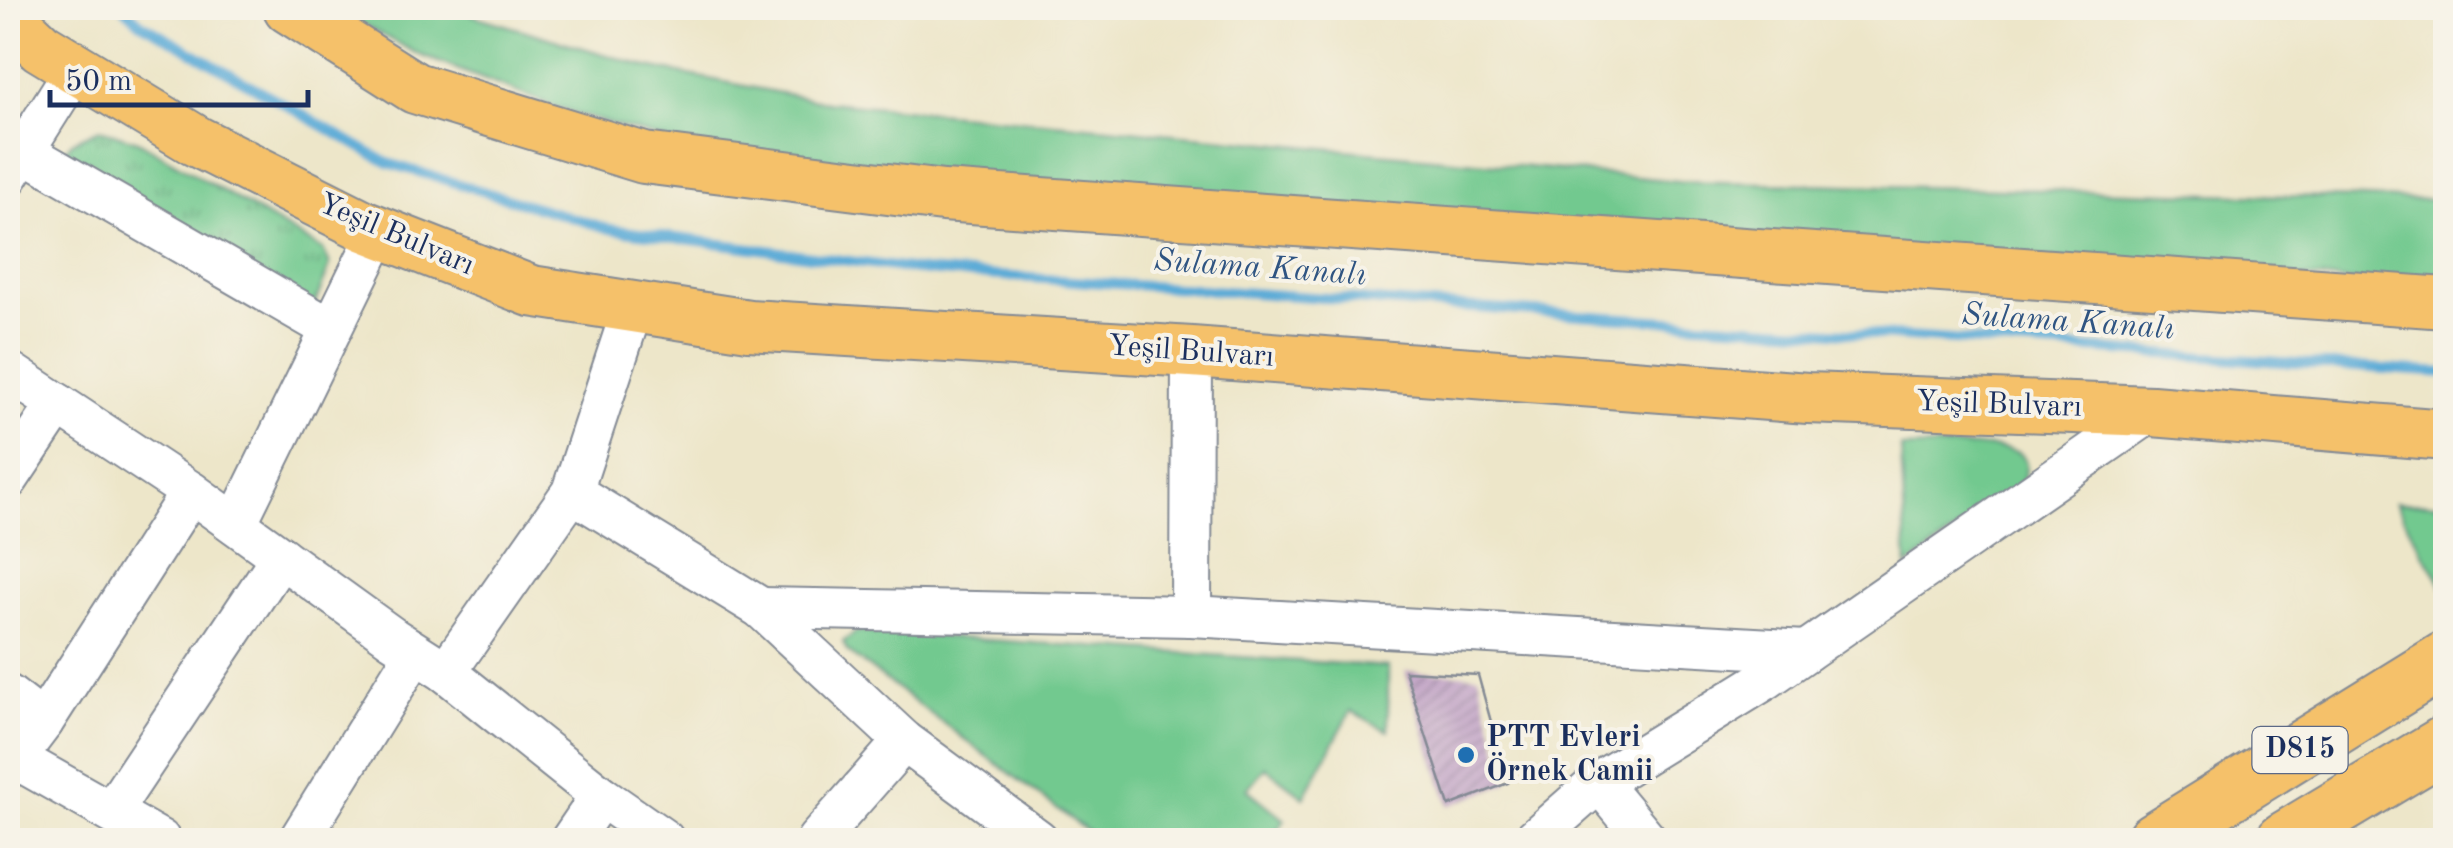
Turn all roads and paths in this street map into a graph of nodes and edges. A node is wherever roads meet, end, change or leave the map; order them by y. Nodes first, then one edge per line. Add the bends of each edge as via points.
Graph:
1 (289, 8) edge
2 (8, 16) edge
3 (76, 68) junction
4 (15, 164) edge
5 (379, 232) junction
6 (2446, 302) edge
7 (633, 307) junction
8 (332, 330) junction
9 (1192, 352) junction
10 (8, 371) edge
11 (58, 404) junction
12 (2152, 411) junction
13 (2446, 435) edge
14 (8, 479) edge
15 (190, 492) junction
16 (572, 492) junction
17 (236, 524) junction
18 (281, 557) junction
19 (761, 608) junction
20 (1191, 616) junction
21 (1806, 651) junction
22 (2446, 659) edge
23 (431, 662) junction
24 (8, 695) edge
25 (43, 722) junction
26 (904, 741) junction
27 (2446, 743) edge
28 (11, 763) edge
29 (1599, 782) junction
30 (600, 796) junction
31 (111, 812) junction
32 (160, 840) edge
33 (299, 840) edge
34 (571, 840) edge
35 (664, 840) edge
36 (818, 840) edge
37 (1038, 840) edge
38 (1533, 840) edge
39 (1648, 840) edge
40 (2154, 840) edge
41 (2284, 840) edge

1 - 6 main road via 415,88 644,158 943,196
2 - 3 main road, Yeşil Bulvarı
3 - 4 street
3 - 5 main road, Yeşil Bulvarı via 196,141
4 - 8 street
5 - 7 main road, Yeşil Bulvarı via 531,291
5 - 8 street
7 - 9 main road, Yeşil Bulvarı via 749,325
7 - 16 street
8 - 17 street
9 - 12 main road, Yeşil Bulvarı via 1808,398
9 - 20 street
10 - 11 street
11 - 14 street
11 - 15 street
12 - 13 main road, Yeşil Bulvarı
12 - 21 street
15 - 17 street
15 - 25 street
16 - 19 street
16 - 23 street
17 - 18 street
18 - 23 street
18 - 31 street
19 - 20 street
19 - 26 street
20 - 21 street
21 - 29 street
22 - 40 highway, D815
23 - 30 street
23 - 33 street
24 - 25 street
25 - 28 street
26 - 36 street
26 - 37 street
27 - 41 highway, D815
28 - 31 street
29 - 38 street
29 - 39 street
30 - 34 street
30 - 35 street
31 - 32 street

